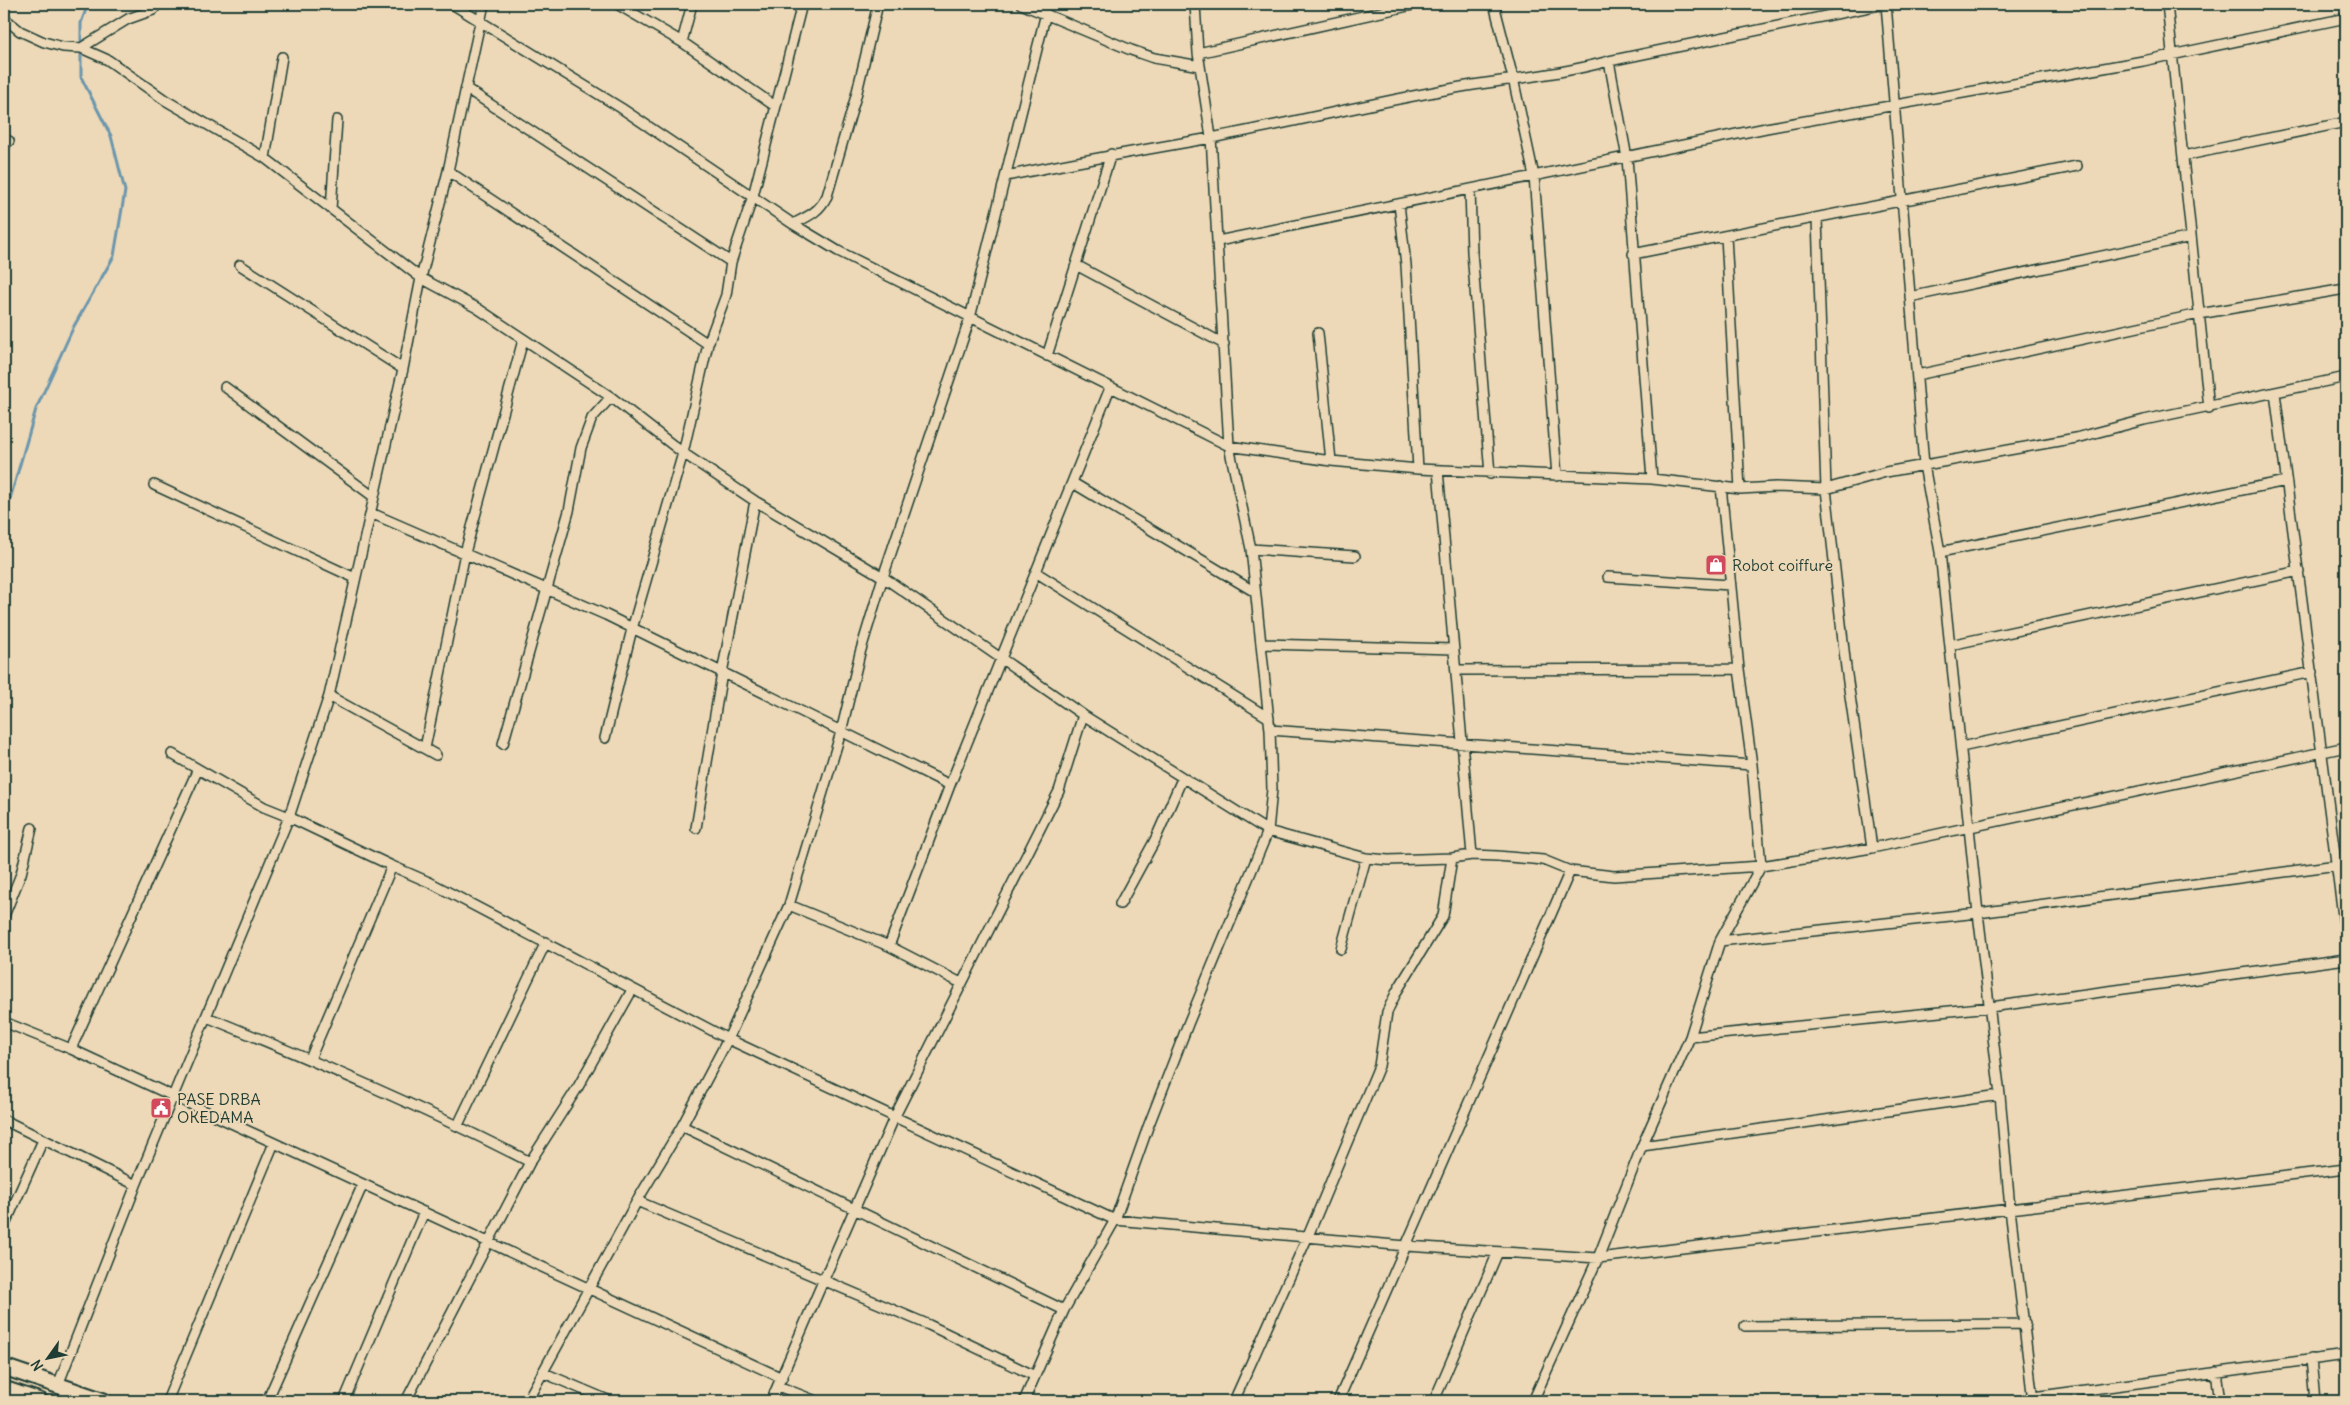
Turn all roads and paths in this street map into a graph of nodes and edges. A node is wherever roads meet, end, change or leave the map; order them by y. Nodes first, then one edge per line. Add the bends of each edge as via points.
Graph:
1 (158, 4) edge
2 (452, 4) edge
3 (484, 4) edge
4 (617, 4) edge
5 (692, 4) edge
6 (802, 4) edge
7 (878, 4) edge
8 (1021, 4) edge
9 (1195, 4) edge
10 (1417, 4) edge
11 (1494, 4) edge
12 (1885, 4) edge
13 (2167, 4) edge
14 (1046, 13) junction
15 (4, 18) edge
16 (2346, 18) edge
17 (480, 22) junction
18 (682, 42) junction
19 (81, 48) junction
20 (1198, 53) junction
21 (2173, 53) junction
22 (282, 57) dead end
23 (1609, 61) junction
24 (1200, 66) junction
25 (1513, 78) junction
26 (467, 89) junction
27 (1893, 105) junction
28 (775, 106) junction
29 (337, 120) dead end
30 (2346, 122) edge
31 (1211, 138) junction
32 (1111, 154) junction
33 (2183, 156) junction
34 (265, 158) junction
35 (1626, 158) junction
36 (2077, 166) dead end
37 (448, 171) junction
38 (1006, 176) junction
39 (1534, 176) junction
40 (1470, 190) junction
41 (753, 196) junction
42 (1902, 201) junction
43 (1398, 204) junction
44 (331, 209) junction
45 (1817, 218) junction
46 (793, 224) junction
47 (1726, 236) junction
48 (2192, 236) junction
49 (1218, 241) junction
50 (1633, 254) junction
51 (731, 262) junction
52 (240, 265) dead end
53 (1076, 265) junction
54 (421, 278) junction
55 (2344, 289) dead end
56 (1910, 297) junction
57 (2199, 314) junction
58 (970, 318) junction
59 (1318, 333) dead end
60 (523, 340) junction
61 (708, 344) junction
62 (1224, 344) junction
63 (1047, 356) junction
64 (403, 369) junction
65 (1916, 375) junction
66 (2346, 377) edge
67 (225, 387) dead end
68 (1110, 388) junction
69 (2275, 393) junction
70 (611, 397) junction
71 (2209, 408) junction
72 (1229, 446) junction
73 (683, 453) junction
74 (1331, 461) junction
75 (1924, 465) junction
76 (1418, 469) junction
77 (1438, 470) junction
78 (1490, 474) junction
79 (1557, 476) junction
80 (1652, 479) junction
81 (2286, 481) junction
82 (1073, 482) junction
83 (154, 485) dead end
84 (1721, 486) junction
85 (1740, 489) junction
86 (1826, 489) junction
87 (374, 497) junction
88 (754, 501) junction
89 (371, 513) junction
90 (1251, 549) junction
91 (1940, 552) junction
92 (466, 553) junction
93 (1355, 556) dead end
94 (2299, 571) junction
95 (1036, 573) junction
96 (883, 577) junction
97 (1608, 577) dead end
98 (355, 578) junction
99 (1730, 585) junction
100 (546, 588) junction
101 (1255, 592) junction
102 (632, 629) junction
103 (1261, 644) junction
104 (1950, 644) junction
105 (1454, 649) junction
106 (1002, 659) junction
107 (1739, 669) junction
108 (1456, 670) junction
109 (2312, 672) junction
110 (722, 673) junction
111 (329, 696) junction
112 (1083, 715) junction
113 (1269, 718) junction
114 (1270, 730) junction
115 (841, 732) junction
116 (605, 738) dead end
117 (503, 744) dead end
118 (1462, 744) junction
119 (1961, 747) junction
120 (2346, 747) edge
121 (424, 748) junction
122 (2322, 752) junction
123 (172, 754) dead end
124 (436, 755) dead end
125 (1752, 766) junction
126 (198, 770) junction
127 (1182, 780) junction
128 (950, 785) junction
129 (289, 817) junction
130 (1970, 827) junction
131 (32, 828) dead end
132 (696, 828) dead end
133 (1268, 832) junction
134 (1872, 848) junction
135 (1472, 855) junction
136 (1366, 858) junction
137 (1452, 858) junction
138 (2336, 865) junction
139 (392, 866) junction
140 (1761, 866) junction
141 (1570, 871) junction
142 (1120, 904) dead end
143 (788, 905) junction
144 (1978, 913) junction
145 (4, 916) edge
146 (2346, 939) edge
147 (1720, 941) junction
148 (546, 942) junction
149 (889, 946) junction
150 (1342, 949) dead end
151 (2346, 959) edge
152 (961, 983) junction
153 (632, 990) junction
154 (1990, 1007) junction
155 (207, 1017) junction
156 (4, 1022) edge
157 (1690, 1037) junction
158 (728, 1039) junction
159 (71, 1048) junction
160 (310, 1059) junction
161 (2000, 1095) junction
162 (174, 1096) junction
163 (894, 1118) junction
164 (4, 1120) edge
165 (458, 1125) junction
166 (682, 1126) junction
167 (43, 1140) junction
168 (274, 1143) junction
169 (1642, 1146) junction
170 (530, 1162) junction
171 (2346, 1169) edge
172 (363, 1184) junction
173 (136, 1185) junction
174 (637, 1201) junction
175 (2010, 1209) junction
176 (854, 1210) junction
177 (424, 1212) junction
178 (1115, 1220) junction
179 (4, 1227) edge
180 (1308, 1236) junction
181 (488, 1242) junction
182 (1406, 1246) junction
183 (1498, 1252) junction
184 (1598, 1258) junction
185 (824, 1280) junction
186 (590, 1289) junction
187 (1064, 1310) junction
188 (2025, 1324) junction
189 (1745, 1326) dead end
190 (2346, 1355) edge
191 (2311, 1359) junction
192 (4, 1367) edge
193 (2216, 1372) junction
194 (544, 1373) junction
195 (1035, 1376) junction
196 (780, 1382) junction
197 (58, 1385) junction
198 (4, 1389) edge
199 (2033, 1399) edge
200 (33, 1400) edge
201 (104, 1401) edge
202 (167, 1401) edge
203 (267, 1401) edge
204 (344, 1401) edge
205 (406, 1401) edge
206 (527, 1401) edge
207 (610, 1401) edge
208 (771, 1401) edge
209 (816, 1401) edge
210 (1024, 1401) edge
211 (1234, 1401) edge
212 (1338, 1401) edge
213 (1434, 1401) edge
214 (1533, 1401) edge
215 (2220, 1401) edge
216 (2315, 1401) edge

1 - 19 street
2 - 17 street
3 - 17 street
4 - 18 street
5 - 18 street
6 - 28 street
7 - 46 street via 827,196 816,213
8 - 14 street
9 - 20 street
10 - 20 street
11 - 25 street
12 - 23 street
12 - 27 street
13 - 21 street
14 - 24 street via 1154,58
14 - 38 street
15 - 19 street via 20,31 44,42
16 - 21 street
17 - 26 street
17 - 41 street via 613,103
18 - 28 street
19 - 34 street via 108,60 165,100
20 - 24 street
21 - 27 street
21 - 33 street
22 - 34 street
23 - 25 street via 1547,76
23 - 35 street
24 - 31 street
25 - 31 street
25 - 39 street
26 - 37 street
26 - 51 street
27 - 35 street
27 - 42 street
28 - 41 street
29 - 44 street
30 - 33 street
31 - 32 street
31 - 49 street
32 - 38 street
32 - 53 street
33 - 48 street
34 - 44 street
35 - 39 street
35 - 50 street
36 - 42 street
37 - 54 street
37 - 61 street
38 - 58 street
39 - 40 street
39 - 79 street
40 - 43 street
40 - 78 street
41 - 46 street
41 - 51 street
42 - 45 street
42 - 56 street
43 - 49 street
43 - 76 street via 1406,265
44 - 54 street
45 - 47 street
45 - 86 street
46 - 58 street via 838,251
47 - 50 street
47 - 85 street
48 - 56 street
48 - 57 street
49 - 62 street
50 - 80 street
51 - 61 street via 726,295
52 - 64 street
53 - 62 street
53 - 63 street
54 - 60 street via 477,308
54 - 64 street
55 - 57 street
56 - 65 street
57 - 65 street
57 - 71 street
58 - 63 street
58 - 96 street
59 - 74 street
60 - 70 street
60 - 92 street
61 - 73 street
62 - 72 street
63 - 68 street
64 - 87 street
65 - 75 street
66 - 69 street
67 - 87 street
68 - 72 street
68 - 82 street
69 - 71 street
69 - 81 street
70 - 73 street
70 - 100 street via 592,418 581,448 569,511
71 - 75 street via 2144,420 2076,438
72 - 74 street
72 - 90 street
73 - 88 street
73 - 102 street
74 - 76 street
75 - 86 street
75 - 91 street
76 - 77 street
77 - 78 street
77 - 105 street
78 - 79 street
79 - 80 street
80 - 84 street
81 - 91 street
81 - 94 street
82 - 95 street
82 - 101 street
83 - 98 street
84 - 85 street
84 - 99 street
85 - 86 street
86 - 134 street via 1846,668
87 - 89 street
88 - 96 street
88 - 110 street
89 - 92 street
89 - 98 street
90 - 93 street
90 - 101 street
91 - 104 street
92 - 100 street
92 - 121 street
94 - 104 street
94 - 109 street
95 - 106 street
95 - 113 street
96 - 106 street
96 - 115 street
97 - 99 street
98 - 111 street
99 - 107 street
100 - 102 street
100 - 117 street
101 - 103 street
102 - 110 street
102 - 116 street
103 - 105 street
103 - 113 street
104 - 119 street
105 - 108 street
106 - 112 street
106 - 128 street
107 - 108 street
107 - 125 street
108 - 118 street
109 - 119 street
109 - 122 street
110 - 115 street
110 - 132 street
111 - 121 street
111 - 129 street
112 - 127 street
112 - 152 street via 1059,791
113 - 114 street
114 - 118 street
114 - 133 street via 1272,789
115 - 128 street
115 - 143 street
118 - 125 street
118 - 135 street
119 - 130 street
120 - 122 street
121 - 124 street
122 - 130 street
122 - 138 street
123 - 126 street
125 - 140 street
126 - 129 street via 264,807
126 - 159 street
127 - 133 street
127 - 142 street via 1155,840
128 - 149 street
129 - 139 street
129 - 155 street
130 - 134 street
130 - 144 street
131 - 145 street via 21,874
133 - 136 street
133 - 178 street via 1188,1024
134 - 140 street
135 - 137 street
135 - 141 street via 1543,860
136 - 137 street
136 - 150 street
137 - 180 street via 1443,916 1387,1012 1379,1066
138 - 144 street
138 - 146 street
139 - 148 street
139 - 160 street
140 - 141 street via 1614,876
140 - 147 street
141 - 182 street
143 - 149 street
143 - 158 street
144 - 147 street
144 - 154 street
147 - 157 street
148 - 153 street
148 - 165 street
149 - 152 street
151 - 154 street
152 - 163 street
153 - 158 street
153 - 170 street via 578,1087
154 - 157 street
154 - 161 street
155 - 160 street
155 - 162 street
156 - 159 street
157 - 169 street
158 - 163 street
158 - 166 street
159 - 162 street
160 - 165 street
161 - 169 street
161 - 175 street
162 - 168 street
162 - 173 street
163 - 176 street
163 - 178 street
164 - 167 street
165 - 170 street
166 - 174 street
166 - 176 street
167 - 173 street
167 - 179 street
168 - 172 street
168 - 202 street
169 - 184 street
170 - 181 street
171 - 175 street
172 - 177 street
172 - 203 street
173 - 197 street
174 - 185 street
174 - 186 street
175 - 184 street
175 - 188 street
176 - 185 street
176 - 187 street
177 - 181 street
177 - 204 street
178 - 180 street
178 - 187 street
180 - 182 street
180 - 211 street
181 - 186 street
181 - 205 street
182 - 183 street
182 - 212 street
183 - 184 street
183 - 213 street
184 - 214 street
185 - 195 street via 929,1325
185 - 196 street
186 - 194 street
186 - 196 street
187 - 195 street
188 - 189 street
188 - 199 street
190 - 191 street
191 - 193 street
191 - 216 street
192 - 197 main road
193 - 199 street
193 - 215 street
194 - 206 street
194 - 207 street
195 - 210 street
196 - 208 street
196 - 209 street
197 - 201 main road
198 - 200 main road

